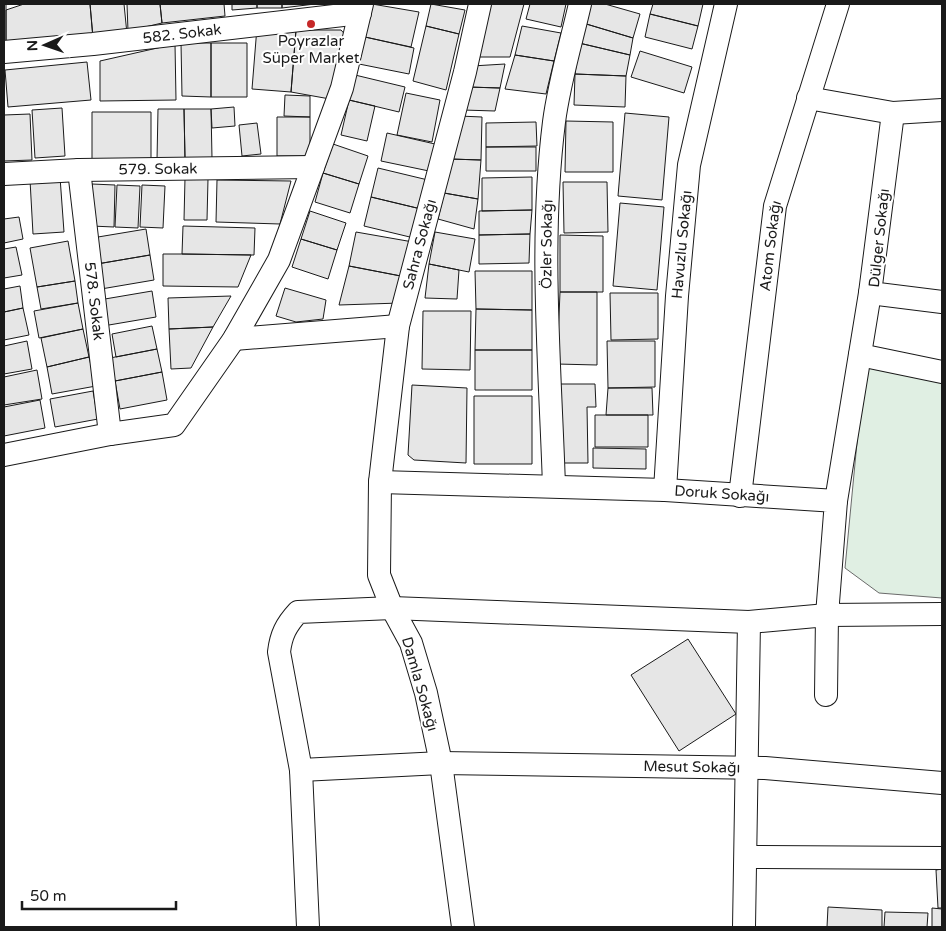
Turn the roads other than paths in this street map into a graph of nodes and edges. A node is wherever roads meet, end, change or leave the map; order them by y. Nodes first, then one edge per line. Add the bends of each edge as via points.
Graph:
1 (480, 4) edge
2 (580, 4) edge
3 (726, 4) edge
4 (838, 4) edge
5 (361, 8) edge
6 (4, 52) edge
7 (808, 98) junction
8 (942, 110) edge
9 (894, 113) junction
10 (313, 167) junction
11 (78, 170) junction
12 (4, 174) edge
13 (870, 293) junction
14 (942, 302) edge
15 (398, 326) junction
16 (234, 339) junction
17 (860, 355) junction
18 (942, 372) edge
19 (110, 434) junction
20 (4, 455) edge
21 (380, 482) junction
22 (554, 486) junction
23 (665, 490) junction
24 (740, 496) junction
25 (836, 501) junction
26 (392, 608) junction
27 (942, 614) edge
28 (827, 615) junction
29 (749, 622) junction
30 (826, 695) dead end
31 (441, 763) junction
32 (745, 768) junction
33 (301, 770) junction
34 (942, 783) edge
35 (746, 857) junction
36 (942, 858) edge
37 (308, 927) edge
38 (463, 927) edge
39 (744, 927) edge

1 - 15 street, Sahra Sokağı
2 - 22 street, Özler Sokağı via 554,121 548,188
3 - 23 street, Havuzlu Sokağı via 689,165
4 - 7 street, Atom Sokağı
5 - 6 street, 582. Sokak via 93,44
5 - 10 street via 342,88
7 - 9 street
7 - 24 street, Atom Sokağı via 775,206
8 - 9 street
9 - 13 street, Dülger Sokağı
10 - 11 street, 579. Sokak
10 - 16 street via 279,260
11 - 12 street, 579. Sokak
11 - 19 street, 578. Sokak
13 - 14 street, Dülger Sokağı
13 - 17 street
15 - 16 street
15 - 21 street, Damla Sokağı
16 - 19 street via 174,425
17 - 18 street
17 - 25 street
19 - 20 street
21 - 22 street, Doruk Sokağı
21 - 26 street, Damla Sokağı via 379,575
22 - 23 street, Doruk Sokağı
23 - 24 street, Doruk Sokağı
24 - 25 street, Doruk Sokağı
25 - 28 street
26 - 29 street
26 - 31 street, Damla Sokağı via 411,643
26 - 33 street via 298,612 286,625 279,652
27 - 28 street
28 - 29 street
28 - 30 street
29 - 32 street
31 - 32 street, Mesut Sokağı
31 - 33 street, Mesut Sokağı
31 - 38 street, Damla Sokağı
32 - 34 street, Mesut Sokağı
32 - 35 street
33 - 37 street
35 - 36 street
35 - 39 street

